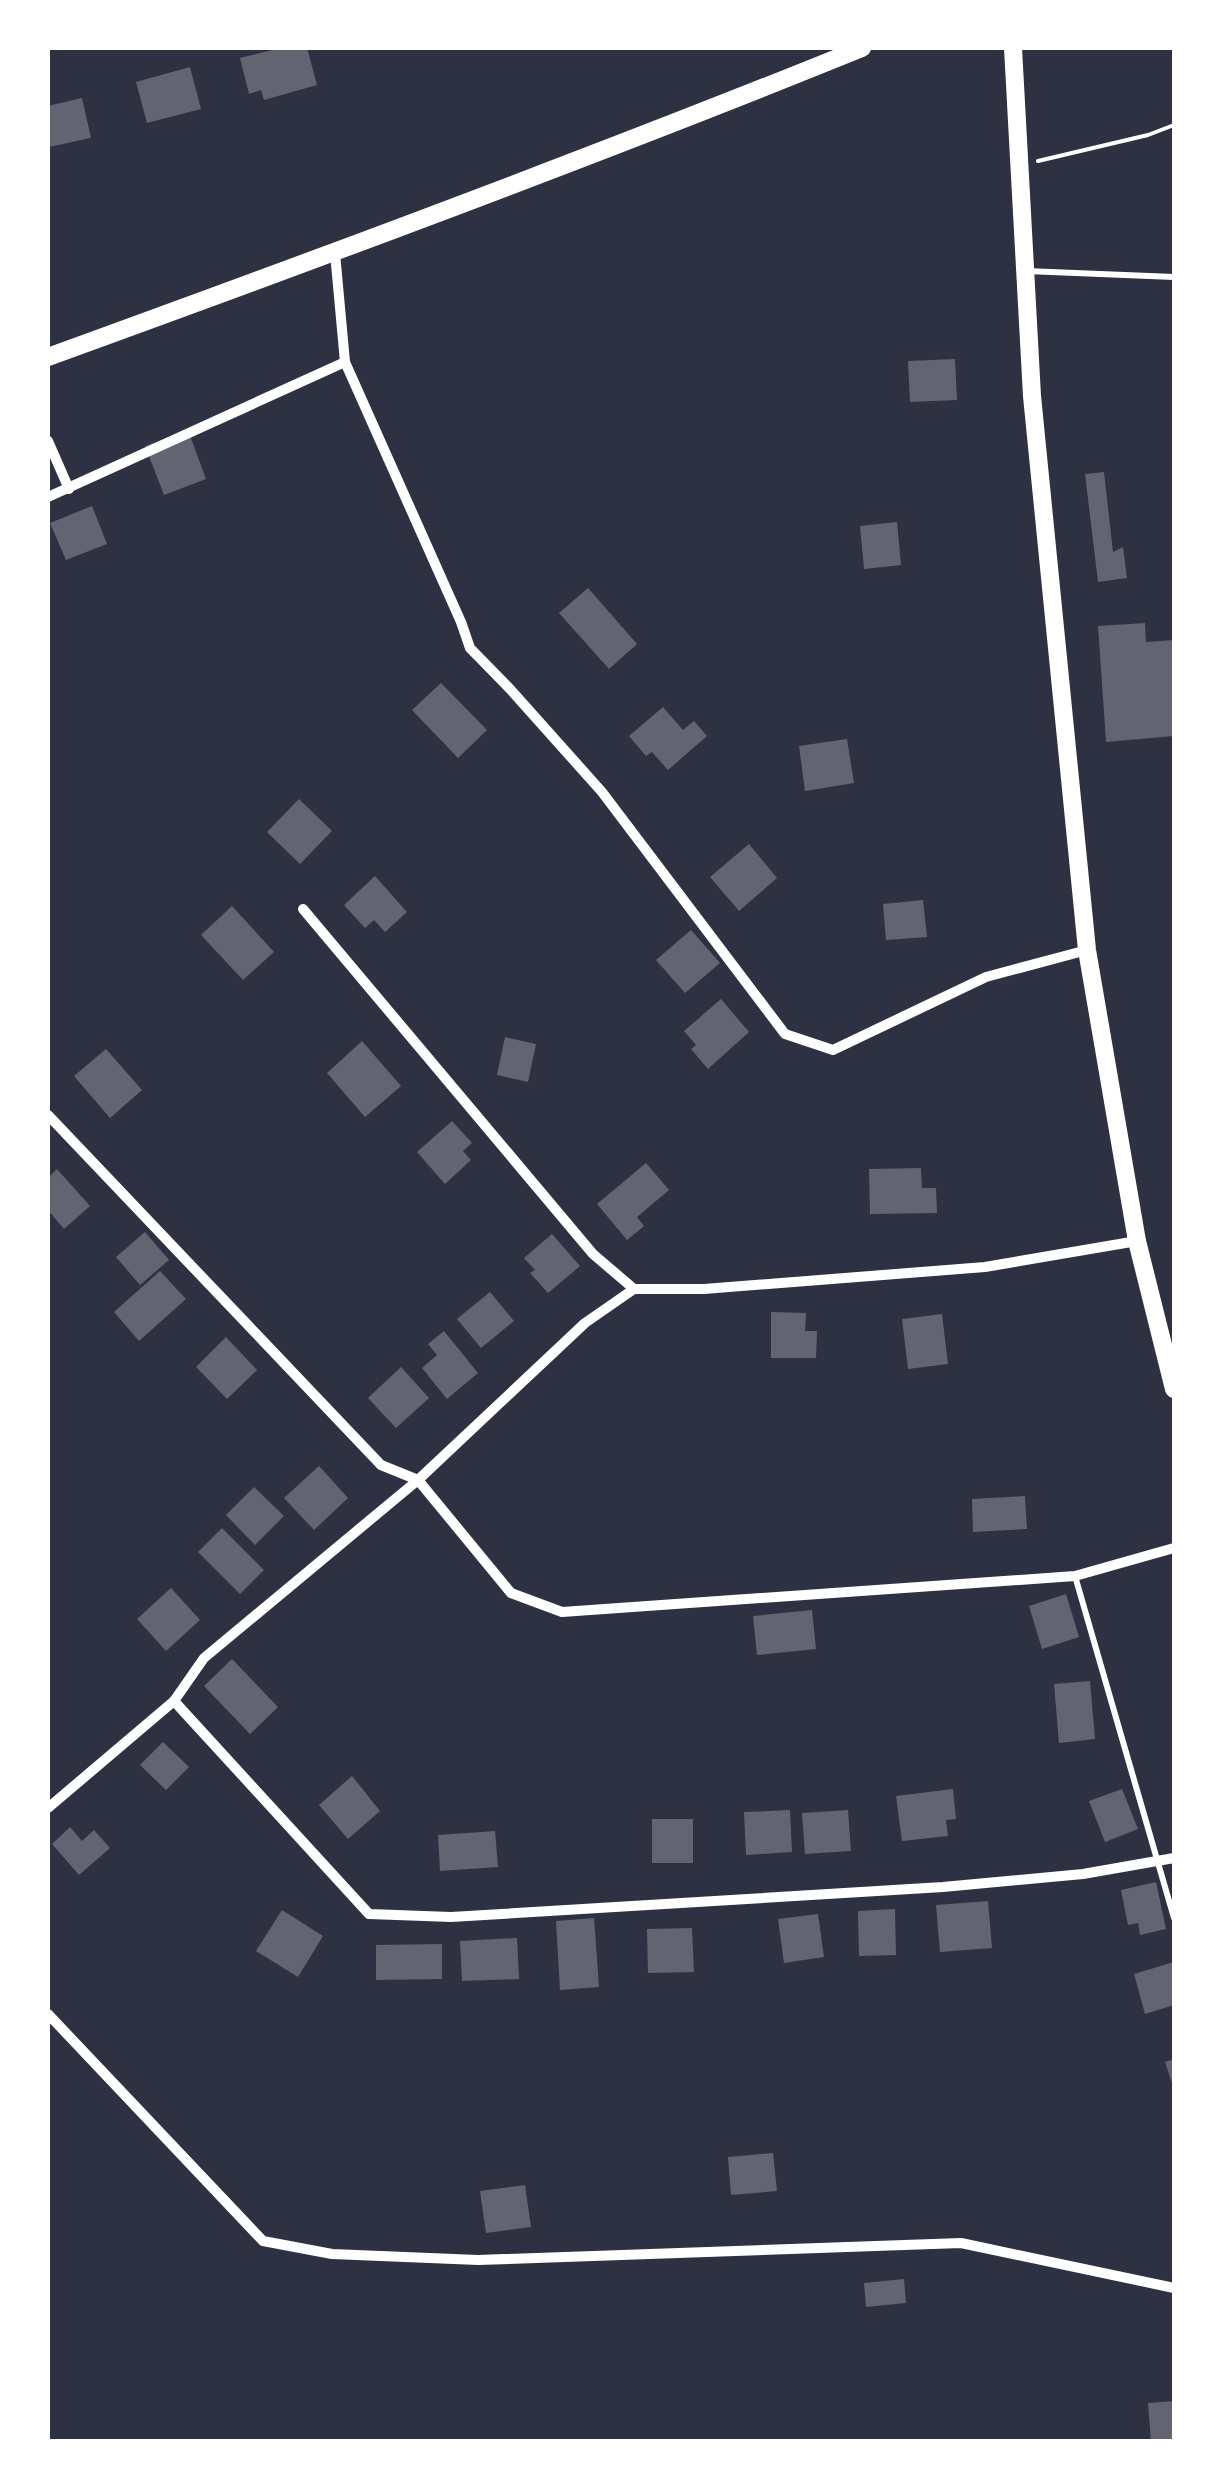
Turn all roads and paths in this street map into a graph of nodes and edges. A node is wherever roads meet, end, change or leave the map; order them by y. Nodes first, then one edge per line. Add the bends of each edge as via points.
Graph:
1 (862, 48) edge
2 (1013, 48) edge
3 (1174, 126) edge
4 (1019, 165) junction
5 (335, 252) junction
6 (1025, 271) junction
7 (1174, 277) edge
8 (48, 357) edge
9 (345, 362) junction
10 (48, 441) edge
11 (69, 489) junction
12 (48, 498) edge
13 (303, 910) dead end
14 (1087, 950) junction
15 (48, 1115) edge
16 (1137, 1241) junction
17 (634, 1290) junction
18 (1174, 1389) edge
19 (418, 1480) junction
20 (1174, 1548) edge
21 (1076, 1576) junction
22 (174, 1701) junction
23 (48, 1808) edge
24 (1174, 1858) edge
25 (1158, 1862) junction
26 (1174, 1918) edge
27 (48, 2014) edge
28 (1174, 2288) edge

1 - 5 street
2 - 4 street
3 - 4 path
4 - 6 street
5 - 8 street
5 - 9 street
6 - 7 lane
6 - 14 street
9 - 11 street
9 - 14 street via 470,648 602,792 784,1034 833,1050 986,977
10 - 11 street
11 - 12 street
13 - 17 street via 593,1254
14 - 16 street
15 - 19 street via 381,1465
16 - 17 street via 985,1267
16 - 18 street
17 - 19 street via 586,1322
19 - 21 street via 511,1594 562,1612
19 - 22 street via 204,1658
20 - 21 street
21 - 25 lane
22 - 23 street
22 - 25 street via 370,1914 451,1917 943,1887
24 - 25 street
25 - 26 lane
27 - 28 street via 263,2241 332,2254 478,2260 961,2243

